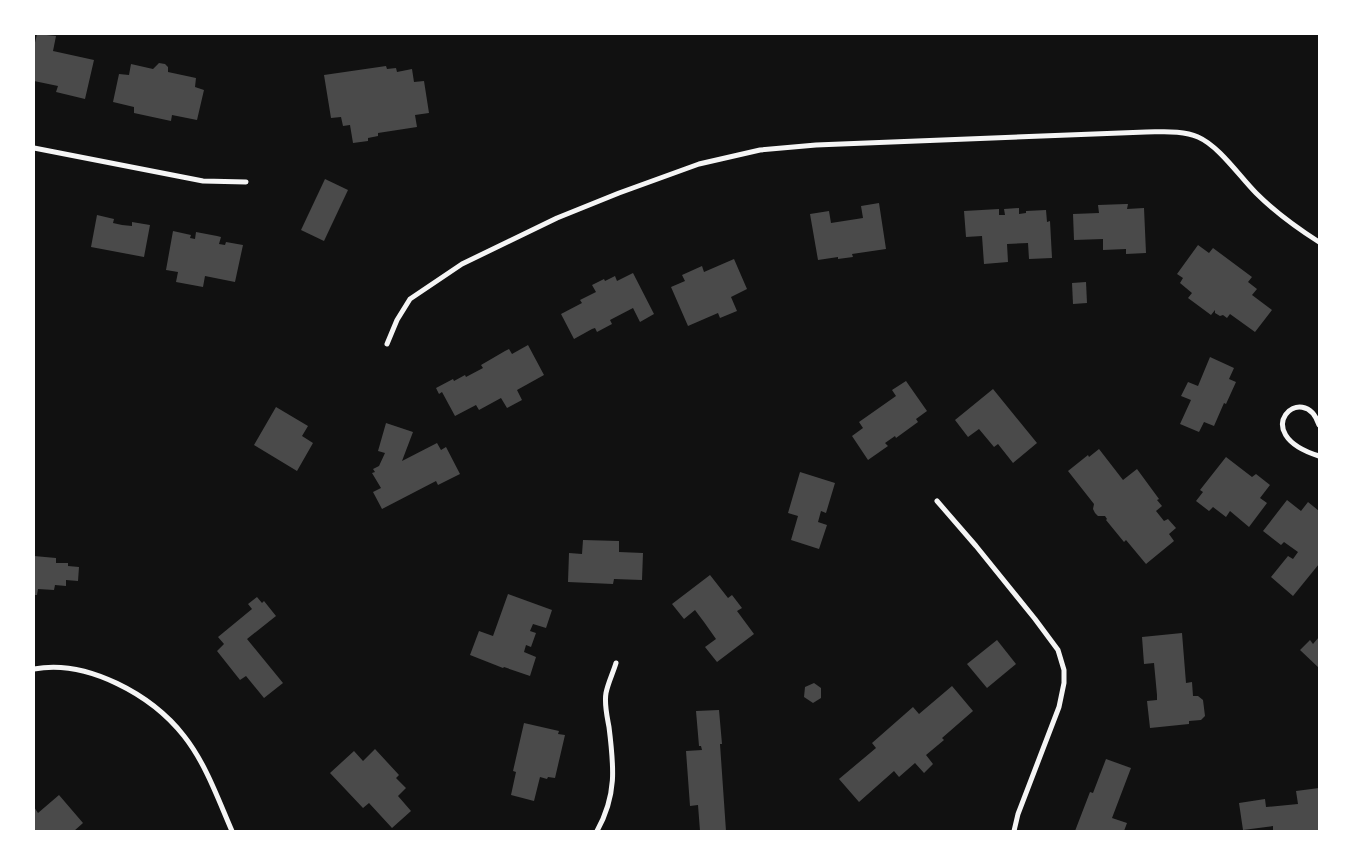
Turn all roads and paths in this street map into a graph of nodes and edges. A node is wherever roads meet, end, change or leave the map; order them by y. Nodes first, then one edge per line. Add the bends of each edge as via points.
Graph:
1 (34, 148) edge
2 (246, 182) dead end
3 (1319, 242) edge
4 (387, 344) dead end
5 (1319, 426) edge
6 (1319, 456) edge
7 (937, 501) dead end
8 (616, 663) dead end
9 (34, 670) edge
10 (232, 831) edge
11 (597, 831) edge
12 (1014, 831) edge

1 - 2 street via 203,181
3 - 4 street via 1295,227 1257,194 1209,143 1197,136 1176,132 816,145 760,150 699,164 618,193 557,218 462,264 410,299
5 - 6 street via 1311,410 1303,407 1293,408 1283,423 1290,442
7 - 12 street via 1035,619 1058,650 1064,670 1059,707
8 - 11 street via 606,693 613,785 610,803
9 - 10 street via 58,668 80,671 112,681 137,694 165,716 185,736 202,765

